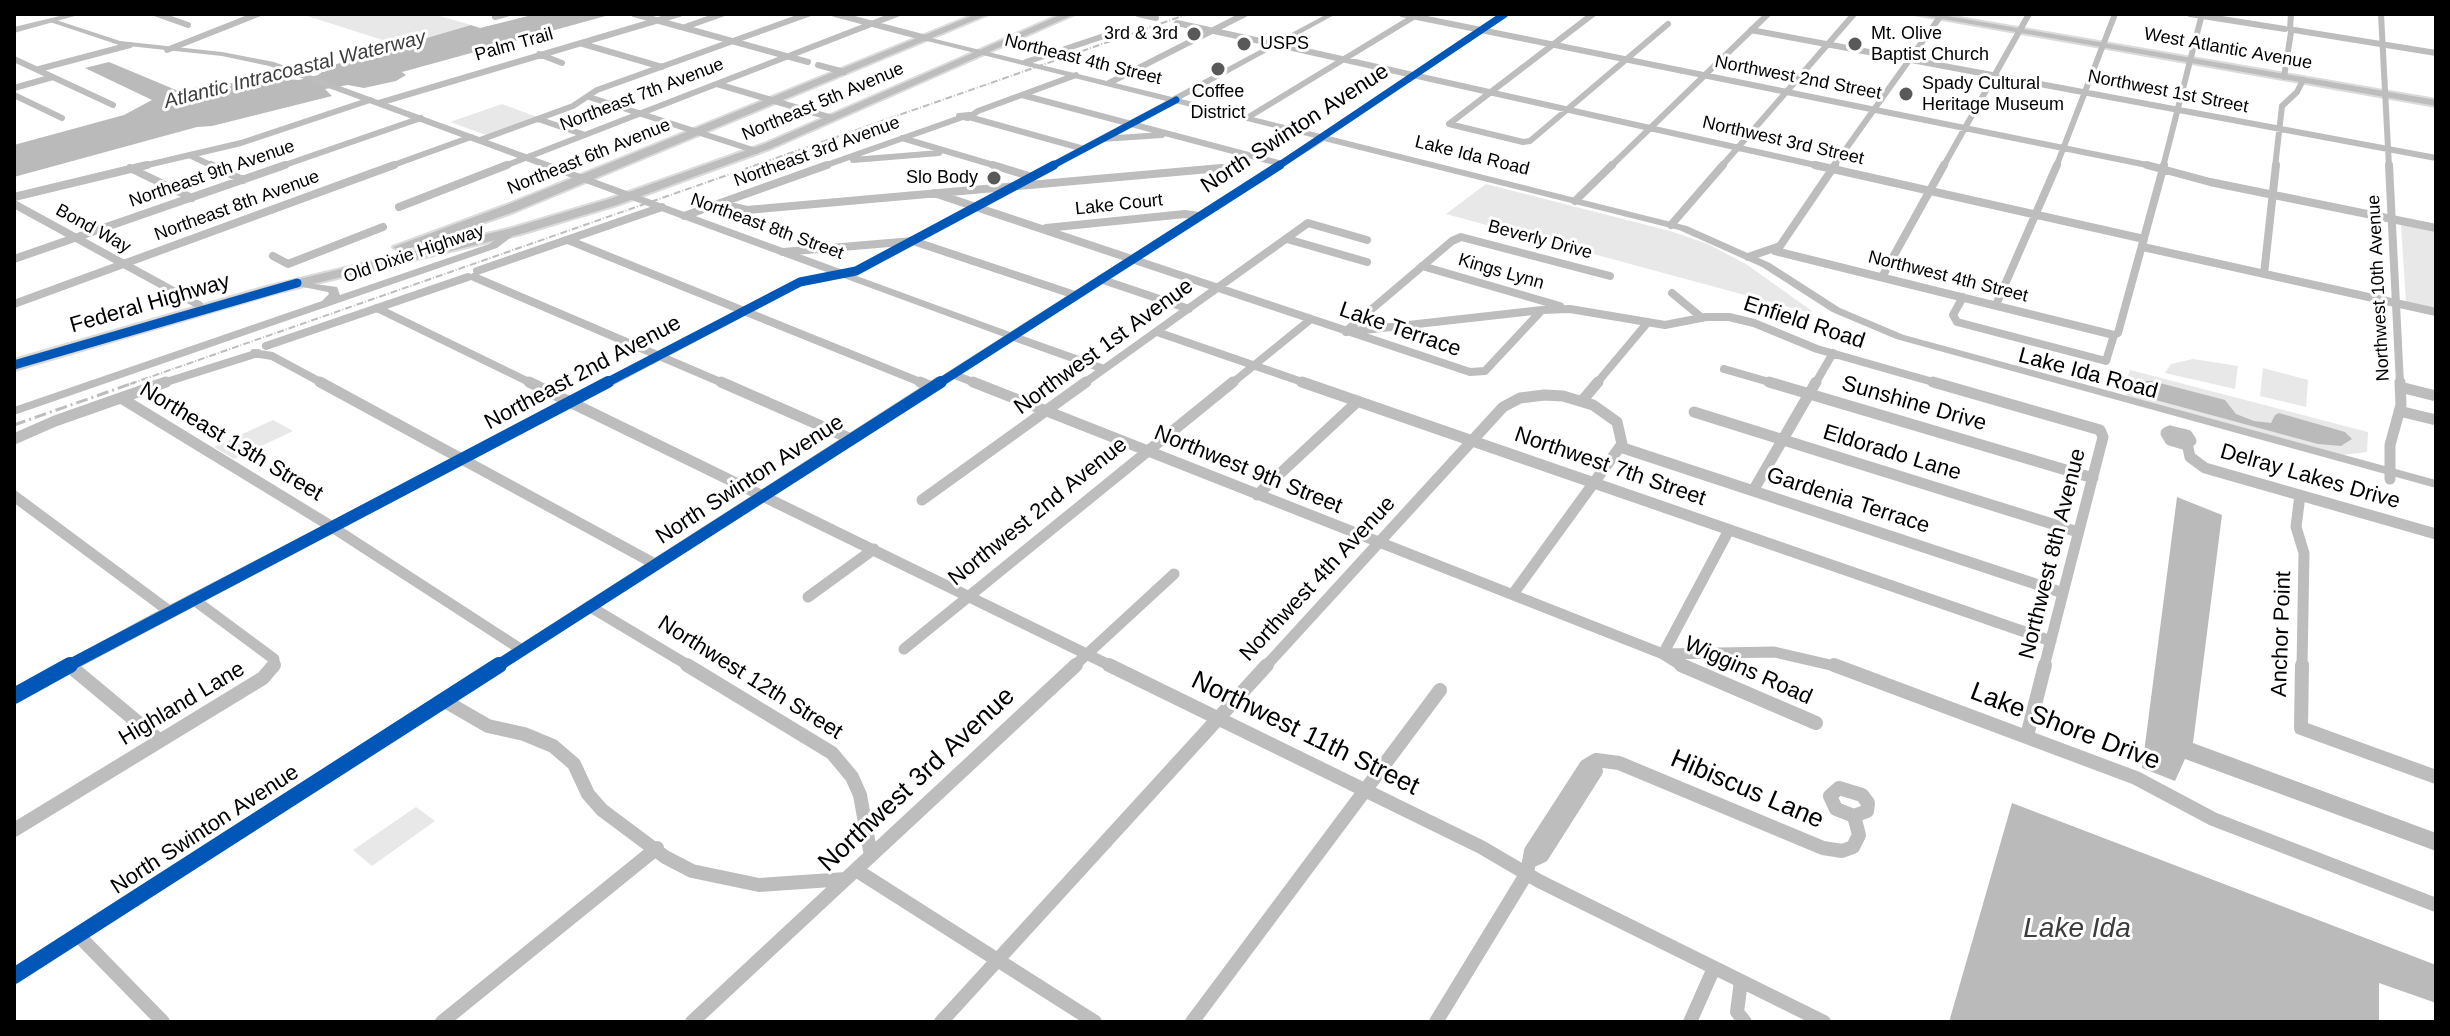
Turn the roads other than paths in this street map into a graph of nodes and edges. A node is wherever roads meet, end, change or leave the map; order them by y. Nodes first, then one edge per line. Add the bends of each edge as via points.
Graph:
1 (78, 14) edge
2 (157, 14) edge
3 (257, 14) edge
4 (634, 14) edge
5 (679, 14) edge
6 (722, 14) edge
7 (808, 14) edge
8 (835, 14) edge
9 (897, 14) edge
10 (984, 14) edge
11 (1070, 14) edge
12 (1141, 14) edge
13 (1245, 14) edge
14 (1332, 14) edge
15 (1402, 14) edge
16 (1505, 14) edge
17 (1593, 14) edge
18 (1768, 14) edge
19 (1854, 14) edge
20 (1919, 14) edge
21 (2029, 14) edge
22 (2115, 14) edge
23 (2190, 14) edge
24 (2291, 14) edge
25 (2381, 14) edge
26 (1417, 15) edge
27 (1940, 15) edge
28 (2202, 15) edge
29 (1156, 18) dead end
30 (53, 20) junction
31 (659, 21) junction
32 (872, 23) junction
33 (1177, 23) dead end
34 (1668, 24) dead end
35 (188, 25) dead end
36 (683, 28) junction
37 (14, 30) edge
38 (1481, 30) junction
39 (1751, 30) junction
40 (2020, 30) junction
41 (1119, 31) dead end
42 (1213, 31) junction
43 (2289, 31) junction
44 (926, 38) junction
45 (734, 42) junction
46 (581, 43) junction
47 (1552, 44) junction
48 (1828, 44) junction
49 (2103, 44) junction
50 (130, 45) junction
51 (1276, 45) junction
52 (2382, 45) junction
53 (167, 50) junction
54 (984, 52) junction
55 (2436, 53) edge
56 (539, 54) junction
57 (787, 56) junction
58 (14, 59) edge
59 (1907, 59) junction
60 (2190, 59) junction
61 (1343, 60) junction
62 (1626, 60) junction
63 (808, 62) dead end
64 (1026, 62) junction
65 (562, 63) dead end
66 (818, 65) dead end
67 (663, 67) junction
68 (38, 69) junction
69 (844, 72) junction
70 (1076, 75) junction
71 (1414, 75) junction
72 (1704, 75) junction
73 (1995, 75) junction
74 (2284, 75) junction
75 (53, 77) junction
76 (2303, 80) junction
77 (717, 83) junction
78 (1109, 83) junction
79 (14, 88) edge
80 (2084, 91) junction
81 (1488, 92) junction
82 (1787, 92) junction
83 (2385, 93) junction
84 (14, 95) edge
85 (1022, 95) junction
86 (589, 97) junction
87 (774, 100) junction
88 (1176, 100) junction
89 (374, 102) junction
90 (2436, 102) edge
91 (113, 105) dead end
92 (1566, 109) junction
93 (1874, 110) junction
94 (2177, 110) junction
95 (640, 113) junction
96 (966, 117) junction
97 (62, 118) dead end
98 (421, 118) junction
99 (832, 118) junction
100 (1247, 118) junction
101 (538, 119) junction
102 (1132, 124) junction
103 (1650, 128) junction
104 (1966, 128) junction
105 (2280, 130) junction
106 (698, 132) junction
107 (1170, 134) junction
108 (585, 135) junction
109 (1323, 137) junction
110 (902, 138) junction
111 (475, 139) junction
112 (1102, 139) junction
113 (1738, 148) junction
114 (2063, 148) junction
115 (1084, 149) junction
116 (2387, 150) junction
117 (756, 151) junction
118 (948, 152) junction
119 (189, 155) junction
120 (526, 157) junction
121 (2436, 158) edge
122 (836, 162) junction
123 (1282, 164) junction
124 (130, 168) junction
125 (1833, 169) junction
126 (1236, 170) dead end
127 (2161, 171) junction
128 (1032, 177) junction
129 (584, 179) junction
130 (243, 180) junction
131 (1016, 185) junction
132 (1931, 191) junction
133 (934, 193) junction
134 (2273, 195) junction
135 (631, 196) junction
136 (14, 197) edge
137 (192, 198) junction
138 (1575, 201) junction
139 (14, 204) edge
140 (721, 204) junction
141 (399, 207) dead end
142 (662, 207) junction
143 (975, 207) junction
144 (2035, 214) junction
145 (684, 216) junction
146 (1199, 216) junction
147 (490, 217) junction
148 (2391, 219) junction
149 (1671, 225) junction
150 (383, 227) dead end
151 (2436, 228) edge
152 (1042, 229) junction
153 (504, 234) junction
154 (76, 238) junction
155 (1287, 239) junction
156 (568, 240) junction
157 (1367, 240) dead end
158 (913, 241) junction
159 (437, 243) junction
160 (2144, 243) junction
161 (1775, 251) junction
162 (783, 252) junction
163 (273, 256) dead end
164 (1748, 257) junction
165 (14, 259) edge
166 (1132, 259) junction
167 (1367, 262) dead end
168 (125, 265) junction
169 (1422, 266) junction
170 (821, 267) junction
171 (839, 273) junction
172 (2264, 274) junction
173 (476, 275) junction
174 (1610, 276) dead end
175 (1882, 277) junction
176 (1100, 279) junction
177 (800, 282) junction
178 (297, 283) junction
179 (1218, 288) junction
180 (1672, 293) dead end
181 (1075, 295) junction
182 (1963, 297) junction
183 (326, 303) junction
184 (14, 304) edge
185 (2396, 304) junction
186 (199, 305) junction
187 (1996, 305) junction
188 (377, 308) junction
189 (1189, 309) junction
190 (1570, 309) junction
191 (1542, 310) junction
192 (745, 311) junction
193 (2436, 312) edge
194 (1701, 317) junction
195 (1311, 319) junction
196 (1648, 322) junction
197 (1157, 332) junction
198 (1346, 332) junction
199 (2114, 335) junction
200 (1011, 336) junction
201 (263, 351) junction
202 (1833, 353) junction
203 (661, 354) junction
204 (1941, 354) junction
205 (14, 359) edge
206 (14, 365) edge
207 (1254, 365) junction
208 (1104, 369) junction
209 (1724, 369) dead end
210 (952, 374) junction
211 (932, 387) junction
212 (2400, 387) junction
213 (1810, 394) junction
214 (2436, 396) edge
215 (2088, 397) junction
216 (2113, 397) junction
217 (121, 398) junction
218 (572, 401) junction
219 (1358, 401) junction
220 (1582, 401) junction
221 (14, 411) edge
222 (1045, 411) junction
223 (2399, 411) junction
224 (1694, 412) dead end
225 (2436, 420) edge
226 (2100, 430) joint
227 (14, 439) edge
228 (851, 439) junction
229 (1783, 440) junction
230 (1472, 441) junction
231 (2187, 443) dead end
232 (1620, 447) junction
233 (1147, 452) junction
234 (463, 458) junction
235 (2390, 475) junction
236 (2093, 478) junction
237 (1595, 483) junction
238 (2436, 484) edge
239 (1753, 491) junction
240 (2436, 491) edge
241 (763, 495) junction
242 (1257, 495) junction
243 (2300, 495) junction
244 (14, 496) edge
245 (922, 500) dead end
246 (332, 527) junction
247 (1729, 530) junction
248 (2078, 532) junction
249 (2436, 534) edge
250 (1378, 543) junction
251 (874, 549) junction
252 (655, 564) junction
253 (1174, 574) dead end
254 (2063, 593) junction
255 (1513, 594) junction
256 (969, 596) junction
257 (808, 597) dead end
258 (193, 599) junction
259 (589, 606) junction
260 (169, 611) junction
261 (2051, 641) junction
262 (904, 649) dead end
263 (522, 650) junction
264 (1088, 654) junction
265 (1663, 654) junction
266 (70, 666) junction
267 (1440, 690) dead end
268 (14, 696) edge
269 (443, 700) junction
270 (1217, 718) junction
271 (1816, 723) dead end
272 (2027, 736) junction
273 (160, 741) junction
274 (2436, 777) edge
275 (1365, 790) junction
276 (1854, 816) dead end
277 (16, 826) edge
278 (657, 848) junction
279 (871, 856) junction
280 (1529, 867) junction
281 (851, 874) junction
282 (2436, 905) edge
283 (78, 935) junction
284 (997, 960) junction
285 (1714, 968) junction
286 (14, 976) edge
287 (1741, 981) junction
288 (163, 1022) edge
289 (442, 1022) edge
290 (692, 1022) edge
291 (941, 1022) edge
292 (1095, 1022) edge
293 (1192, 1022) edge
294 (1436, 1022) edge
295 (1690, 1022) edge
296 (1745, 1022) edge
297 (1824, 1022) edge

1 - 30 main road
2 - 35 street
3 - 53 street
4 - 31 street
5 - 31 street, Palm Trail
6 - 36 street
7 - 45 street, Northeast 8th Avenue
8 - 32 street, Northeast 4th Street
9 - 32 street, Northeast 7th Avenue
10 - 44 main road, Northeast 6th Avenue
11 - 54 main road, Northeast 5th Avenue
12 - 29 street
13 - 42 street
14 - 51 street, Northeast 2nd Avenue
15 - 26 street, Northwest 2nd Street
16 - 38 street, North Swinton Avenue
17 - 47 street
18 - 39 street
19 - 48 street
20 - 27 main road, West Atlantic Avenue
21 - 40 street
22 - 49 street
23 - 28 street
24 - 43 street
25 - 52 street, Northwest 10th Avenue
26 - 38 street, Northwest 2nd Street
26 - 61 street
27 - 40 main road, West Atlantic Avenue
27 - 59 street
28 - 43 street
28 - 60 street
30 - 37 main road
30 - 50 street, Northeast 8th Street
31 - 36 street
31 - 46 street, Palm Trail
32 - 44 street, Northeast 4th Street
32 - 57 street, Northeast 7th Avenue
33 - 42 street, Northwest 3rd Street
34 - 62 street
36 - 45 street
38 - 47 street, Northwest 2nd Street
38 - 71 street, North Swinton Avenue
39 - 48 street, Northwest 1st Street
39 - 72 street
40 - 49 main road, West Atlantic Avenue
40 - 73 street
41 - 64 street
42 - 51 street, Northwest 3rd Street
42 - 78 street
43 - 52 street
43 - 74 street
44 - 54 street, Northeast 4th Street
44 - 69 main road, Northeast 6th Avenue
45 - 57 street
45 - 67 street, Northeast 8th Avenue
46 - 56 street, Palm Trail
46 - 67 street
47 - 62 street, Northwest 2nd Street
47 - 81 street
48 - 59 street, Northwest 1st Street
48 - 82 street
49 - 60 main road, West Atlantic Avenue
49 - 80 street
50 - 53 street, Northeast 8th Street
50 - 68 street
51 - 61 street, Northwest 3rd Street
51 - 88 street, Northeast 2nd Avenue
52 - 55 street
52 - 83 street, Northwest 10th Avenue
53 - 89 street, Northeast 8th Street via 245,57
54 - 64 street, Northeast 4th Street
54 - 99 main road, Northeast 5th Avenue
56 - 65 street
56 - 89 street, Palm Trail
57 - 63 street
57 - 77 street, Northeast 7th Avenue
58 - 68 street
59 - 73 street, Northwest 1st Street
59 - 93 street
60 - 74 main road, West Atlantic Avenue
60 - 94 street
61 - 71 street, Northwest 3rd Street
61 - 100 street
62 - 72 street, Northwest 2nd Street
62 - 92 street
64 - 70 street, Northeast 4th Street
66 - 69 street
67 - 86 street, Northeast 8th Avenue
68 - 75 street
69 - 87 main road, Northeast 6th Avenue
70 - 78 street, Northeast 4th Street
70 - 85 street, Northeast 3rd Avenue
71 - 81 street, Northwest 3rd Street
71 - 109 street, North Swinton Avenue
72 - 82 street, Northwest 2nd Street
72 - 103 street
73 - 80 street, Northwest 1st Street
73 - 104 street
74 - 76 main road, West Atlantic Avenue
74 - 83 main road, West Atlantic Avenue
75 - 79 street
75 - 91 street
76 - 83 main road, West Atlantic Avenue
76 - 105 street via 2283,103
77 - 87 street
77 - 95 street, Northeast 7th Avenue
78 - 88 street, Northeast 4th Street
80 - 94 street, Northwest 1st Street
80 - 114 street
81 - 92 street, Northwest 3rd Street
81 - 92 street via 1448,123 1528,142
82 - 93 street, Northwest 2nd Street
82 - 113 street
83 - 90 main road, West Atlantic Avenue
83 - 116 street, Northwest 10th Avenue
84 - 97 street
85 - 96 street, Northeast 3rd Avenue
85 - 102 street
86 - 95 street
86 - 101 street, Northeast 8th Avenue
87 - 99 street
87 - 106 main road, Northeast 6th Avenue
88 - 100 street, Northeast 4th Street
88 - 102 street, Northeast 2nd Avenue
89 - 98 street, Northeast 8th Street
89 - 119 street, Palm Trail
92 - 103 street, Northwest 3rd Street
93 - 104 street, Northwest 2nd Street
93 - 125 street
94 - 105 street, Northwest 1st Street
94 - 127 street
95 - 106 street
95 - 108 street, Northeast 7th Avenue
96 - 110 street, Northeast 3rd Avenue
96 - 115 street
98 - 111 street, Northeast 8th Street
98 - 130 street, Northeast 9th Avenue
99 - 117 main road, Northeast 5th Avenue
100 - 109 street, Northeast 4th Street
101 - 108 street
101 - 111 street, Northeast 8th Avenue
102 - 107 street
102 - 112 street, Northeast 2nd Avenue
103 - 113 street, Northwest 3rd Street
103 - 138 street
104 - 114 street, Northwest 2nd Street
104 - 132 street
105 - 116 street, Northwest 1st Street
105 - 134 street
106 - 117 street
106 - 129 main road, Northeast 6th Avenue
107 - 112 street
107 - 123 street
108 - 120 street, Northeast 7th Avenue
109 - 123 street, North Swinton Avenue
109 - 138 street, Lake Ida Road
110 - 118 street
110 - 122 street, Northeast 3rd Avenue
111 - 120 street, Northeast 8th Street
111 - 168 street, Northeast 8th Avenue
112 - 115 street, Northeast 2nd Avenue
113 - 125 street, Northwest 3rd Street
113 - 149 street
114 - 127 street, Northwest 2nd Street
114 - 144 street
115 - 128 street, Northeast 2nd Avenue
116 - 121 street, Northwest 1st Street
116 - 148 street, Northwest 10th Avenue
117 - 135 main road, Northeast 5th Avenue
118 - 122 street
118 - 128 street
119 - 124 street, Palm Trail
119 - 130 street
120 - 129 street, Northeast 8th Street
120 - 141 street, Northeast 7th Avenue
122 - 140 street, Northeast 3rd Avenue
123 - 146 street, North Swinton Avenue
124 - 136 street, Palm Trail
124 - 137 street
125 - 132 street, Northwest 3rd Street
125 - 161 street
126 - 131 street
127 - 134 street, Northwest 2nd Street
127 - 160 street
128 - 131 street, Northeast 2nd Avenue
129 - 135 street, Northeast 8th Street
129 - 147 main road, Northeast 6th Avenue
130 - 137 street, Northeast 9th Avenue
131 - 133 street
131 - 143 street, Northeast 2nd Avenue
132 - 144 street, Northwest 3rd Street
132 - 175 street
133 - 140 street via 747,210
133 - 143 street, Lake Terrace
134 - 148 street
134 - 172 street
135 - 142 street, Northeast 8th Street
135 - 153 main road, Northeast 5th Avenue
137 - 154 street, Northeast 9th Avenue
138 - 149 street, Lake Ida Road
139 - 154 street, Bond Way
140 - 145 street, Northeast 3rd Avenue
142 - 145 street, Northeast 8th Street
142 - 156 street
143 - 152 street, Lake Terrace
143 - 158 street, Northeast 2nd Avenue
144 - 160 street, Northwest 3rd Street
144 - 187 street
145 - 162 street, Northeast 8th Street
146 - 152 street, Lake Court
146 - 166 street, North Swinton Avenue
147 - 153 main road via 477,231
147 - 159 main road, Northeast 6th Avenue
148 - 151 street
148 - 185 street, Northwest 10th Avenue
149 - 164 street, Lake Ida Road
150 - 163 street via 288,264
152 - 166 street, Lake Terrace
153 - 159 main road, Northeast 5th Avenue
153 - 183 street, Old Dixie Highway via 493,246
154 - 165 street, Northeast 9th Avenue
154 - 168 street, Bond Way
155 - 157 street, Northwest 1st Avenue via 1308,223
155 - 167 street
155 - 179 street, Northwest 1st Avenue
156 - 173 street
156 - 192 street
158 - 162 street
158 - 171 street, Northeast 2nd Avenue via 856,271
158 - 181 street
159 - 178 main road, Federal Highway
159 - 186 main road, Northeast 6th Avenue
160 - 172 street, Northwest 3rd Street
160 - 199 street
161 - 164 street
161 - 175 street, Northwest 4th Street
162 - 170 street, Northeast 8th Street
164 - 204 street, Lake Ida Road via 1851,318
166 - 176 street, North Swinton Avenue
166 - 179 street, Lake Terrace
168 - 184 street, Northeast 8th Avenue
168 - 186 street, Bond Way
169 - 174 street, Beverly Drive via 1461,237
169 - 190 street, Kings Lynn
169 - 198 street
170 - 171 street, Northeast 8th Street
170 - 177 street
171 - 177 street, Northeast 2nd Avenue
171 - 200 street, Northeast 8th Street
172 - 185 street, Northwest 3rd Street
173 - 188 street
173 - 203 street
175 - 182 street, Northwest 4th Street
176 - 181 street, North Swinton Avenue
176 - 189 street
177 - 192 street, Northeast 2nd Avenue
178 - 183 street, Old Dixie Highway via 333,289 335,295
178 - 206 main road, Federal Highway
179 - 189 street, Northwest 1st Avenue
179 - 195 street, Lake Terrace
180 - 194 street
181 - 200 street, North Swinton Avenue
182 - 187 street, Northwest 4th Street
182 - 199 street via 1953,315 1957,322 2106,361
183 - 221 street, Old Dixie Highway
185 - 193 street, Northwest 3rd Street
185 - 212 street, Northwest 10th Avenue
186 - 205 main road, Federal Highway
187 - 199 street, Northwest 4th Street
188 - 201 street
188 - 218 street, Northwest 11th Street
189 - 197 street, Northwest 1st Avenue
190 - 191 street, Enfield Road
190 - 196 street, Enfield Road
191 - 198 street, Enfield Road
191 - 198 street, Lake Terrace via 1485,371 1477,373
192 - 203 street, Northeast 2nd Avenue
192 - 211 street
194 - 196 street, Enfield Road via 1675,324
194 - 202 street, Enfield Road via 1741,319
195 - 198 street, Lake Terrace
195 - 207 street, Northwest 2nd Avenue
196 - 220 street
197 - 207 street, Northwest 7th Street
197 - 208 street, Northwest 1st Avenue
200 - 208 street
200 - 210 street, North Swinton Avenue
201 - 217 street
201 - 234 street
202 - 213 street
202 - 226 street, Enfield Road
203 - 218 street, Northeast 2nd Avenue
203 - 228 street
204 - 215 street, Lake Ida Road
204 - 216 street, Lake Ida Road
207 - 219 street, Northwest 7th Street
207 - 233 street, Northwest 2nd Avenue
208 - 222 street, Northwest 1st Avenue
209 - 213 street, Sunshine Drive
210 - 211 street, North Swinton Avenue
210 - 222 street, Northwest 9th Street
211 - 228 street, North Swinton Avenue
212 - 214 street
212 - 223 street, Northwest 10th Avenue
213 - 229 street
213 - 236 street, Sunshine Drive
215 - 216 street
215 - 235 street, Lake Ida Road
216 - 235 street, Lake Ida Road
217 - 227 street
217 - 246 street, Northeast 13th Street
218 - 234 street, Northeast 2nd Avenue
218 - 241 street, Northwest 11th Street
219 - 230 street, Northwest 7th Street
219 - 242 street
220 - 230 street, Northwest 4th Avenue via 1550,395 1516,400
220 - 232 street via 1617,422 1623,437
222 - 233 street, Northwest 9th Street
222 - 245 street, Northwest 1st Avenue
223 - 225 street
223 - 235 street, Northwest 10th Avenue via 2390,445
224 - 229 street, Eldorado Lane
226 - 236 street, Northwest 8th Avenue
228 - 241 street, North Swinton Avenue
229 - 239 street
229 - 248 street, Eldorado Lane
230 - 237 street, Northwest 7th Street
230 - 250 street, Northwest 4th Avenue
231 - 243 street, Delray Lakes Drive via 2190,457 2205,468
232 - 237 street
232 - 239 street, Gardenia Terrace
233 - 242 street, Northwest 9th Street
233 - 256 street, Northwest 2nd Avenue
234 - 246 street, Northeast 2nd Avenue
234 - 252 street
235 - 238 street, Lake Ida Road
235 - 240 street, Lake Ida Road
236 - 248 street, Northwest 8th Avenue
237 - 247 street, Northwest 7th Street
237 - 255 street
239 - 254 street, Gardenia Terrace
241 - 251 street, Northwest 11th Street
241 - 252 street, North Swinton Avenue
242 - 250 street, Northwest 9th Street
243 - 249 street, Delray Lakes Drive
243 - 274 street, Anchor Point via 2296,527 2304,553 2301,728
244 - 260 street
246 - 258 street, Northeast 2nd Avenue
246 - 263 street, Northeast 13th Street
247 - 261 street, Northwest 7th Street
247 - 265 street
248 - 254 street, Northwest 8th Avenue
250 - 255 street, Northwest 9th Street
250 - 270 street, Northwest 4th Avenue
251 - 256 street, Northwest 11th Street
251 - 257 street
252 - 259 street, North Swinton Avenue
253 - 264 street, Northwest 3rd Avenue
254 - 261 street, Northwest 8th Avenue
255 - 265 street, Northwest 9th Street
256 - 262 street, Northwest 2nd Avenue
256 - 264 street, Northwest 11th Street
258 - 260 street, Northeast 2nd Avenue
258 - 273 street, Highland Lane via 275,663 263,678
259 - 263 street, North Swinton Avenue
259 - 279 street, Northwest 12th Street via 832,753 860,795
260 - 266 street, Northeast 2nd Avenue
261 - 272 street, Northwest 8th Avenue
263 - 269 street, North Swinton Avenue
264 - 270 street, Northwest 11th Street
264 - 279 street, Northwest 3rd Avenue
265 - 271 street, Wiggins Road via 1690,671
265 - 272 street, Lake Shore Drive via 1774,652 1813,658
266 - 268 street, Northeast 2nd Avenue
266 - 273 street
267 - 275 street
269 - 278 street via 488,726 553,746 574,764 595,804
269 - 283 street, North Swinton Avenue
270 - 275 street, Northwest 11th Street
270 - 284 street, Northwest 4th Avenue
272 - 282 street, Lake Shore Drive via 2136,778 2233,828
273 - 277 street, Highland Lane
275 - 280 street, Northwest 11th Street
275 - 293 street
276 - 280 street, Hibiscus Lane via 1859,835 1853,847 1823,848 1619,763 1596,760 1596,771 1542,856
278 - 281 street via 692,871 732,882 777,885
278 - 289 street
279 - 281 street, Northwest 3rd Avenue
280 - 285 street, Northwest 11th Street
280 - 294 street
281 - 284 street
281 - 290 street, Northwest 3rd Avenue
283 - 286 street, North Swinton Avenue
283 - 288 street
284 - 291 street, Northwest 4th Avenue
284 - 292 street
285 - 287 street, Northwest 11th Street
285 - 295 street
287 - 296 street via 1737,1012
287 - 297 street, Northwest 11th Street

